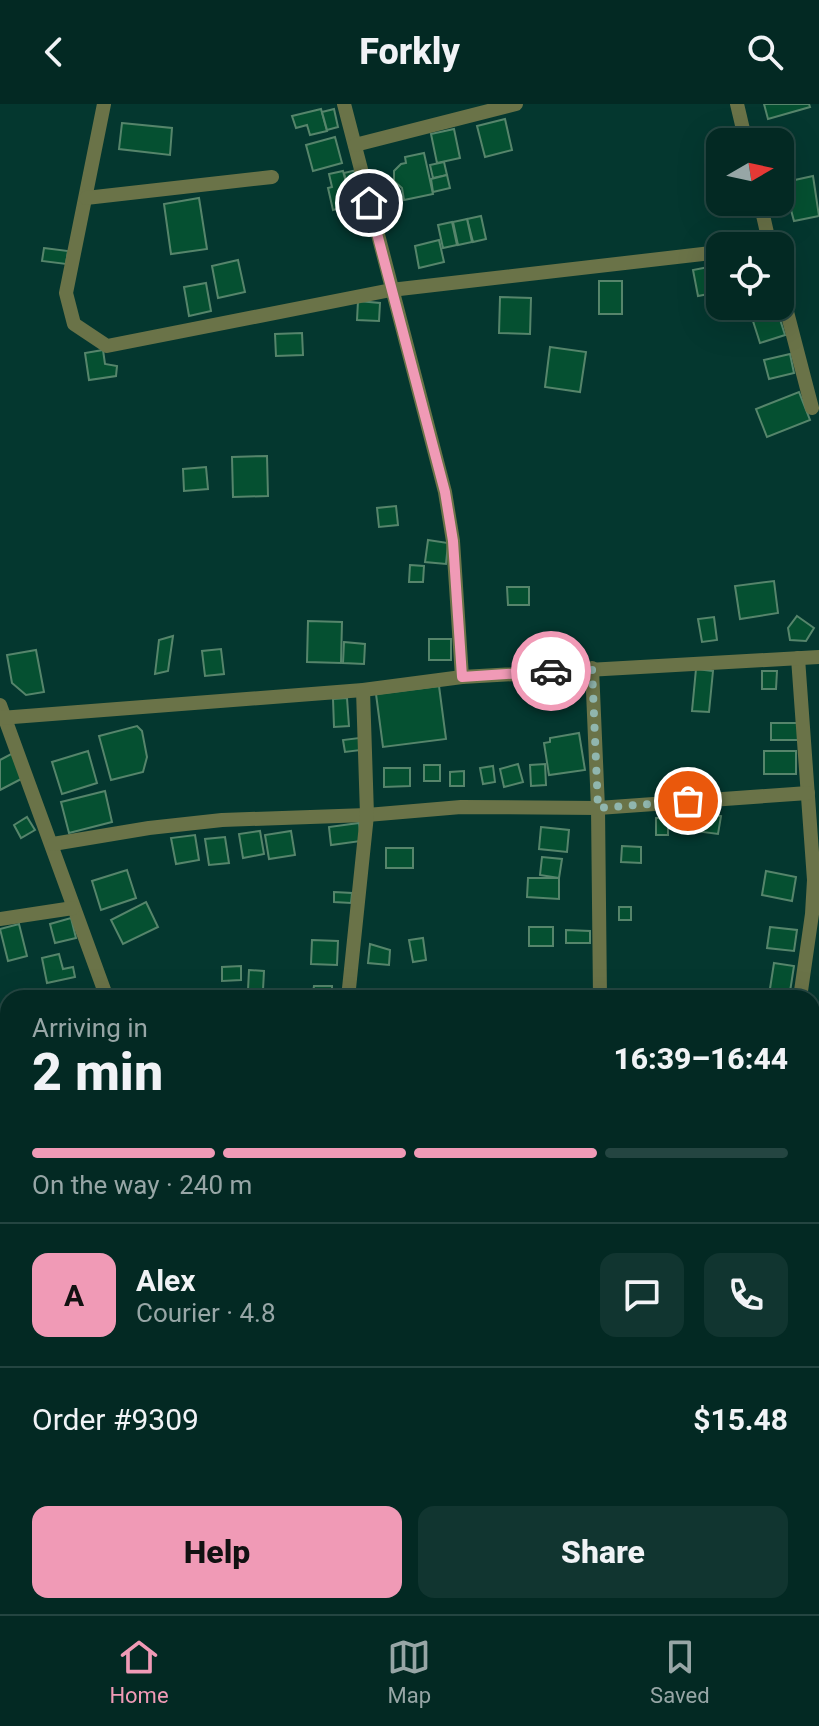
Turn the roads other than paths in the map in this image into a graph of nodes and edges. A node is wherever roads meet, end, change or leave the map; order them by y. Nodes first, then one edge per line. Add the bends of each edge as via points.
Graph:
1 (104, 104) edge
2 (344, 104) edge
3 (516, 104) edge
4 (737, 104) edge
5 (743, 128) edge
6 (355, 145) junction
7 (272, 177) dead end
8 (86, 198) junction
9 (706, 254) edge
10 (391, 290) junction
11 (789, 320) edge
12 (812, 408) dead end
13 (819, 657) edge
14 (798, 658) junction
15 (592, 668) junction
16 (462, 677) junction
17 (363, 690) junction
18 (2, 713) edge
19 (808, 793) junction
20 (598, 808) junction
21 (367, 815) junction
22 (53, 844) junction
23 (73, 908) junction
24 (0, 919) edge
25 (104, 990) edge
26 (349, 990) edge
27 (600, 990) edge
28 (801, 990) edge

1 - 8 street
2 - 6 street
3 - 6 street
4 - 5 street
6 - 10 street
7 - 8 street
8 - 10 street via 66,293 74,324 107,346
9 - 10 street
10 - 16 street via 445,492
11 - 12 street
13 - 14 street
14 - 15 street
14 - 19 street
15 - 16 street
15 - 20 street
16 - 17 street
17 - 18 street
17 - 21 street
18 - 22 street
19 - 20 street
19 - 28 street via 814,880
20 - 21 street via 461,807
20 - 27 street
21 - 22 street via 222,820
21 - 26 street
22 - 23 street
23 - 24 street
23 - 25 street

